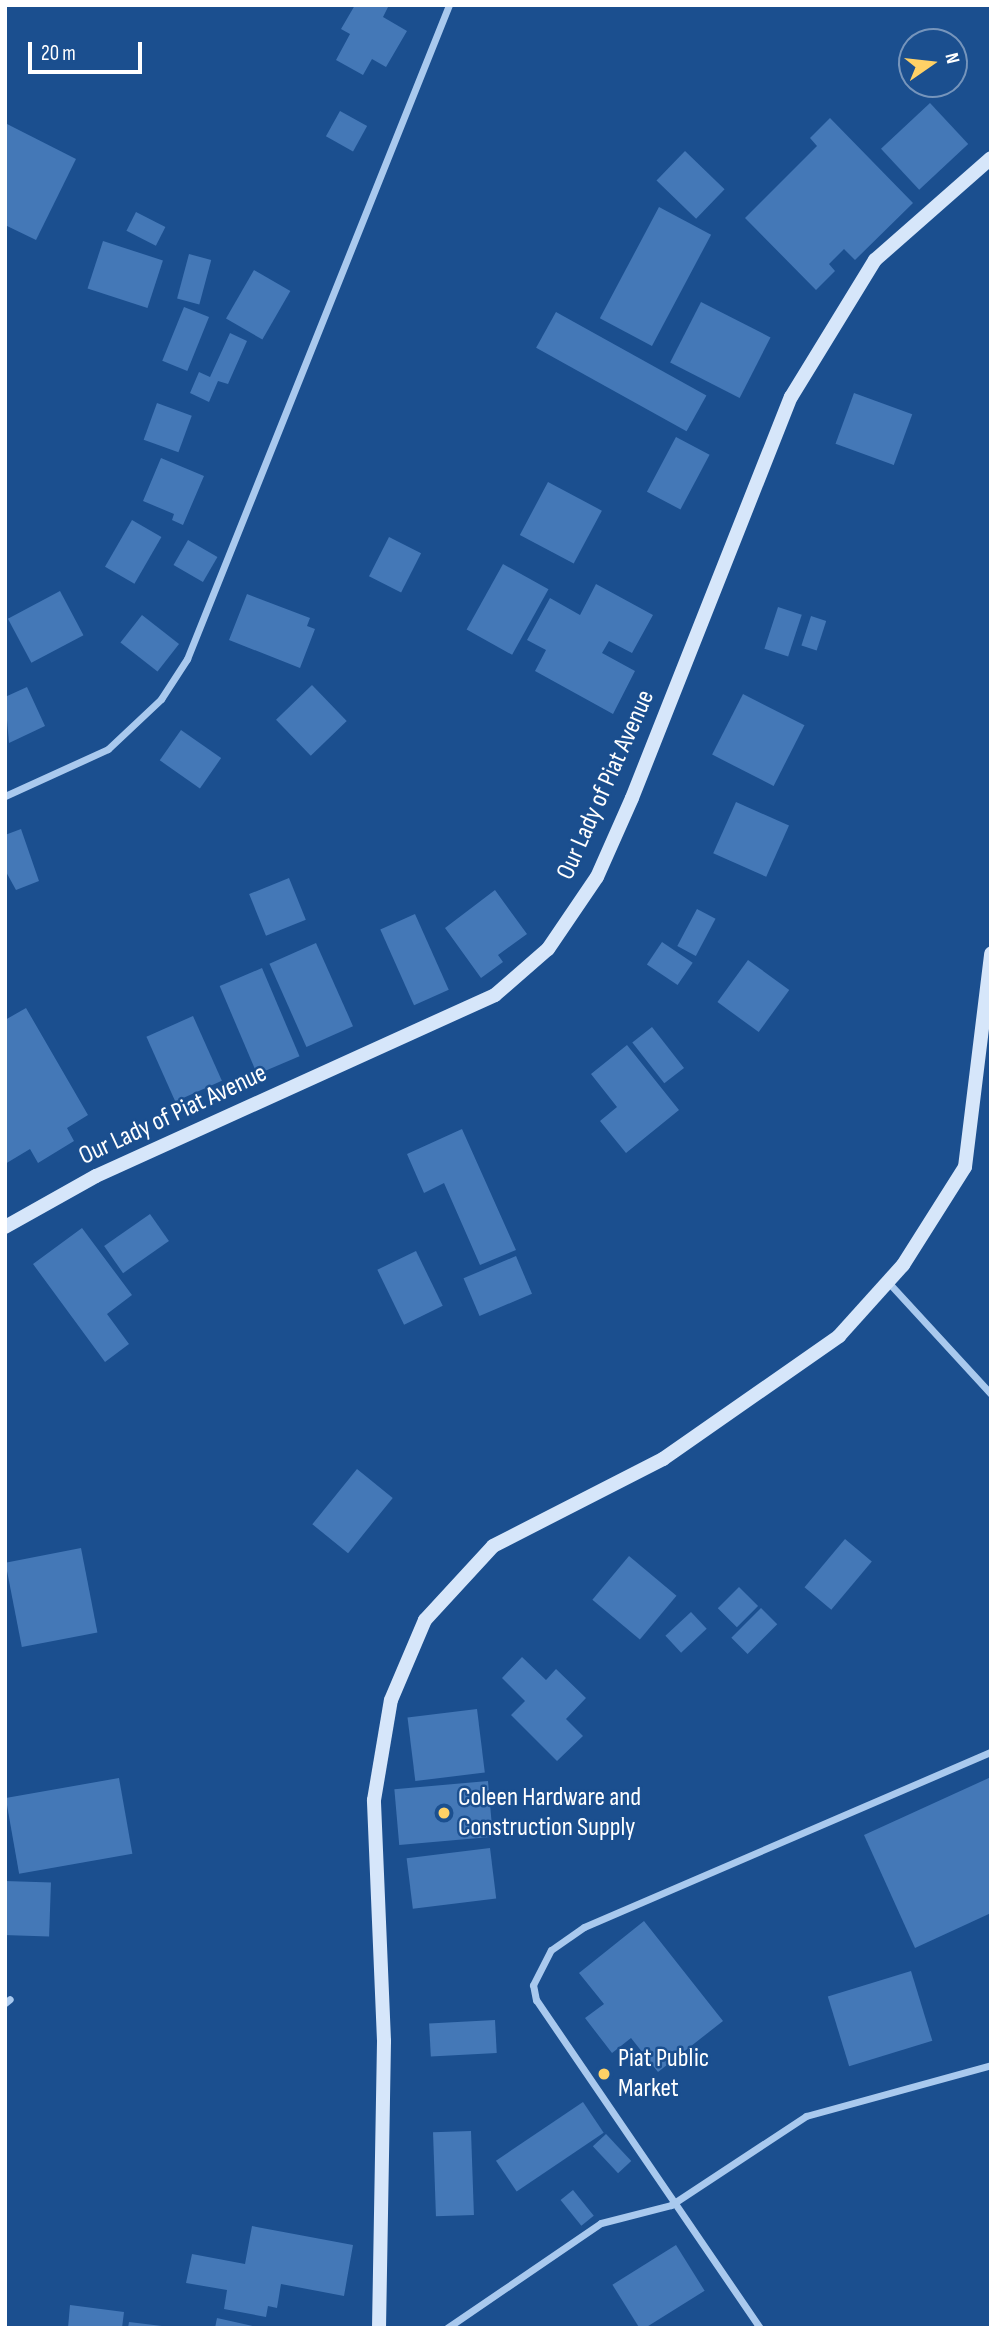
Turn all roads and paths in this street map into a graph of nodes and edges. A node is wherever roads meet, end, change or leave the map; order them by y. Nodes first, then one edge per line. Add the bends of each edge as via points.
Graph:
1 (449, 5) edge
2 (991, 159) edge
3 (5, 796) edge
4 (991, 954) edge
5 (5, 1227) edge
6 (888, 1282) junction
7 (991, 1394) edge
8 (991, 1752) edge
9 (991, 2065) edge
10 (671, 2205) junction
11 (379, 2328) edge
12 (447, 2328) edge
13 (760, 2328) edge

1 - 3 street via 187,659 161,699 108,749
2 - 5 street, Our Lady of Piat Avenue via 875,260 791,397 632,798 597,877 548,949 495,995 450,1019 121,1164
4 - 6 street via 965,1167 927,1234
6 - 7 street
6 - 11 street via 839,1336 663,1458 493,1545 425,1620 391,1700 374,1800 384,2041
8 - 10 street via 584,1927 551,1950 533,1985 536,2000
9 - 10 street via 806,2116
10 - 12 street via 601,2223
10 - 13 street

